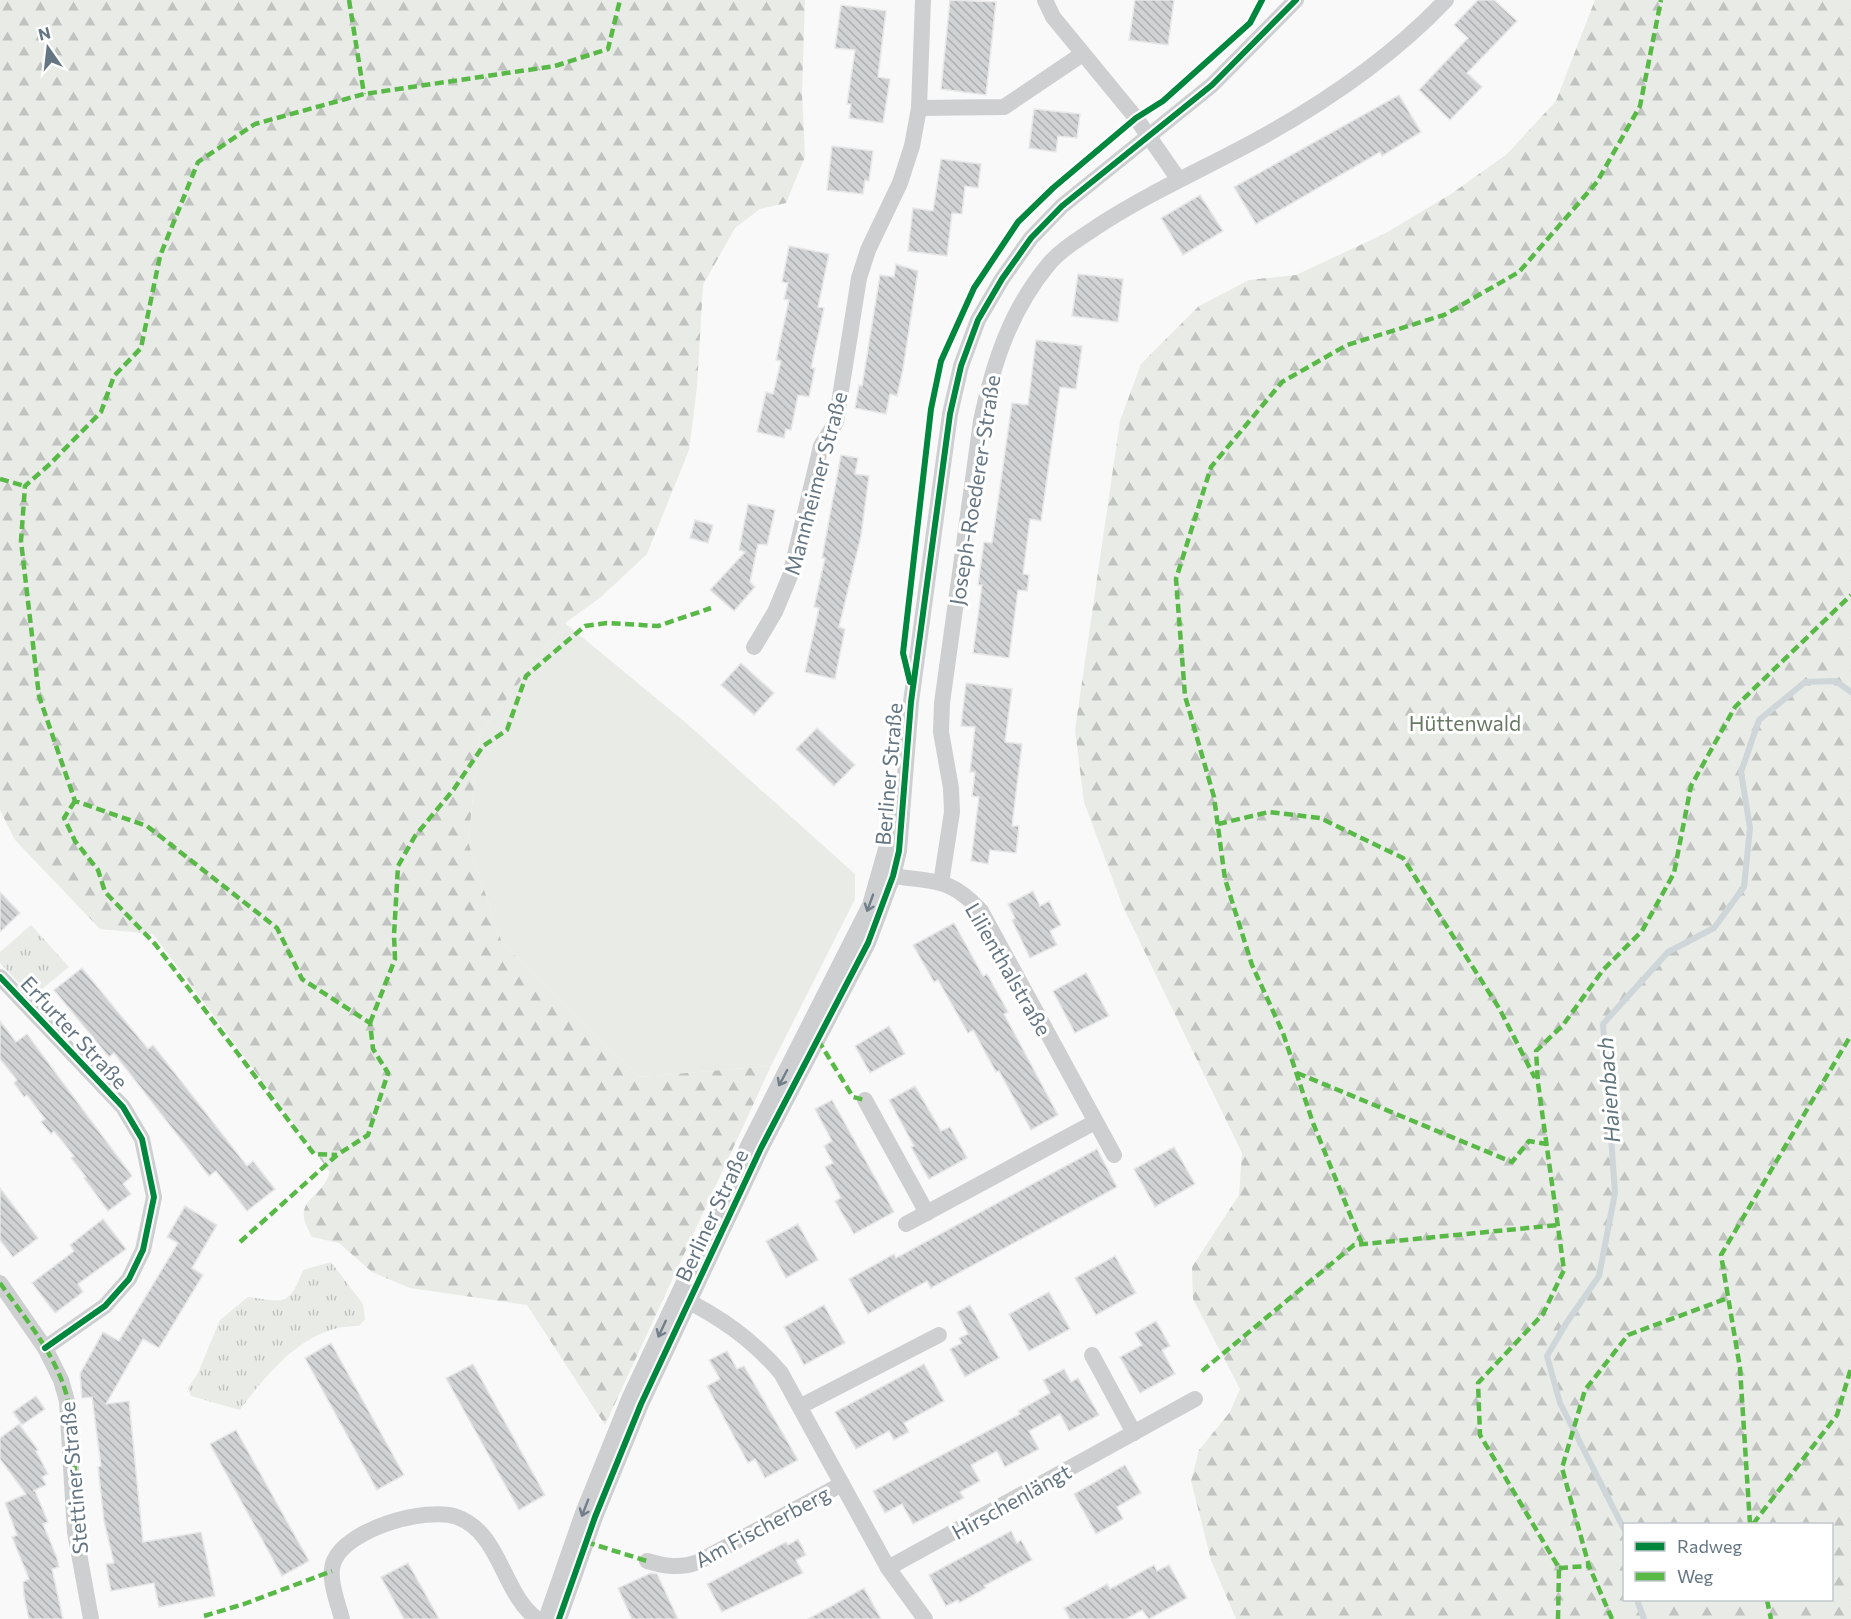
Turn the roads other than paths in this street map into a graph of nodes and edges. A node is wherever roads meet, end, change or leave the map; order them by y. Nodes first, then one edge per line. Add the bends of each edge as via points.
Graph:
1 (923, 0) edge
2 (1045, 0) edge
3 (1296, 0) edge
4 (1446, 0) edge
5 (1081, 55) junction
6 (919, 108) junction
7 (1149, 136) junction
8 (1179, 180) junction
9 (754, 647) dead end
10 (887, 875) junction
11 (941, 883) junction
12 (0, 976) edge
13 (865, 1100) dead end
14 (1095, 1122) junction
15 (1114, 1155) dead end
16 (927, 1212) junction
17 (906, 1224) dead end
18 (0, 1283) edge
19 (683, 1298) junction
20 (939, 1335) dead end
21 (45, 1348) junction
22 (1092, 1355) dead end
23 (1195, 1400) dead end
24 (801, 1406) junction
25 (1134, 1433) junction
26 (842, 1484) junction
27 (647, 1561) dead end
28 (888, 1569) junction
29 (92, 1619) edge
30 (342, 1619) edge
31 (537, 1619) edge
32 (546, 1619) edge
33 (560, 1619) edge
34 (925, 1619) edge

1 - 6 street, Mannheimer Straße
2 - 5 street
3 - 7 street, Berliner Straße via 1220,78
4 - 8 street, Joseph-Roederer-Straße via 1378,62 1328,96 1255,141
5 - 6 street via 1004,106
5 - 7 street
6 - 9 street, Mannheimer Straße via 900,183 859,278 836,422 821,446 790,576
7 - 8 street
7 - 10 street, Berliner Straße via 1062,206 1031,238 978,320 961,366 950,414
8 - 11 street, Joseph-Roederer-Straße via 1107,221 1049,264 1013,317 999,351 981,421 942,702 940,732 952,812
10 - 11 street, Lilienthalstraße
10 - 19 street, Berliner Straße via 750,1142
11 - 14 street, Lilienthalstraße via 964,893 981,911
12 - 21 street, Erfurter Straße via 123,1107 141,1139 154,1197 143,1250 129,1279 105,1306
13 - 16 street
14 - 15 street, Lilienthalstraße
14 - 16 street
16 - 17 street
18 - 21 street, Stettiner Straße
19 - 24 street, Am Fischerberg via 758,1346 781,1372
19 -> 32 street, Berliner Straße via 605,1454
19 - 33 street, Berliner Straße via 617,1459
20 - 24 street
21 - 29 street, Stettiner Straße via 68,1401 75,1532
22 - 25 street
23 - 25 street, Hirschenlängt
24 - 26 street, Am Fischerberg
25 - 28 street, Hirschenlängt
26 - 27 street, Am Fischerberg via 688,1566
26 - 28 street, Am Fischerberg
28 - 34 street, Am Fischerberg
30 - 31 street via 332,1570 334,1560 346,1546 369,1531 405,1518 443,1514 472,1525 486,1540

